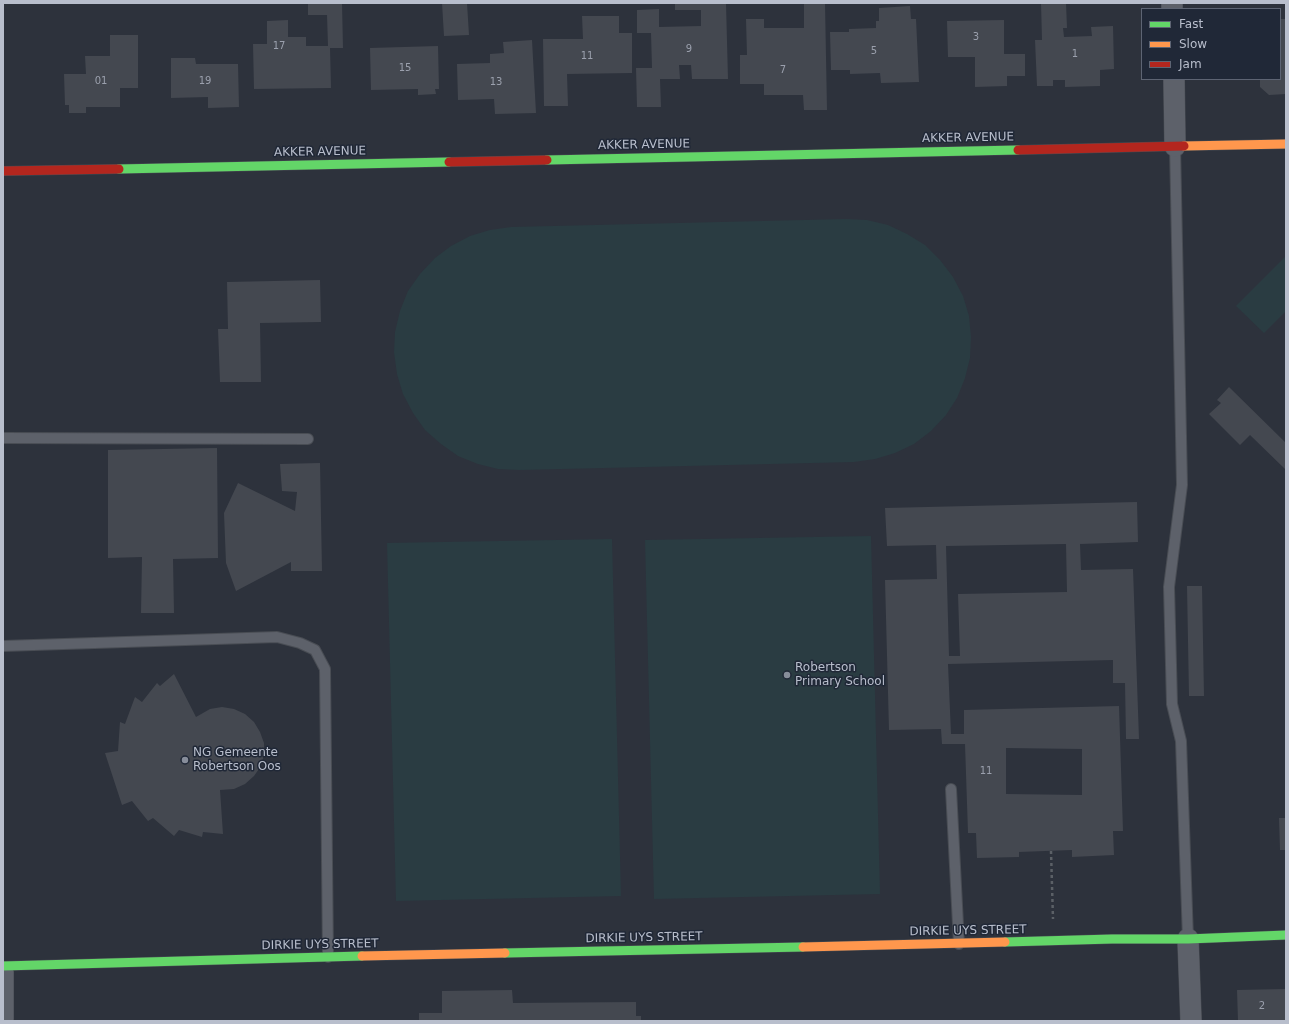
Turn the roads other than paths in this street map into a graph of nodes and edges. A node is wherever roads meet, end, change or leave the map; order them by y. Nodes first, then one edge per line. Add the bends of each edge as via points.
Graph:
1 (1174, 80) edge
2 (1286, 144) edge
3 (1175, 146) junction
4 (3, 171) edge
5 (3, 438) edge
6 (308, 439) dead end
7 (3, 646) edge
8 (951, 788) dead end
9 (1286, 935) edge
10 (1188, 939) junction
11 (959, 944) junction
12 (328, 957) junction
13 (3, 966) edge
14 (3, 972) edge
15 (3, 1019) edge
16 (1192, 1021) edge

1 - 3 street
2 - 3 street, AKKER AVENUE
3 - 4 street, AKKER AVENUE
3 - 10 lane via 1182,485 1169,586 1172,704 1181,741
5 - 6 lane
7 - 12 lane via 277,637 315,650 325,669
8 - 11 lane
9 - 10 street, DIRKIE UYS STREET
10 - 11 street, DIRKIE UYS STREET
10 - 16 street
11 - 12 street, DIRKIE UYS STREET
12 - 13 street, DIRKIE UYS STREET
14 - 15 street

